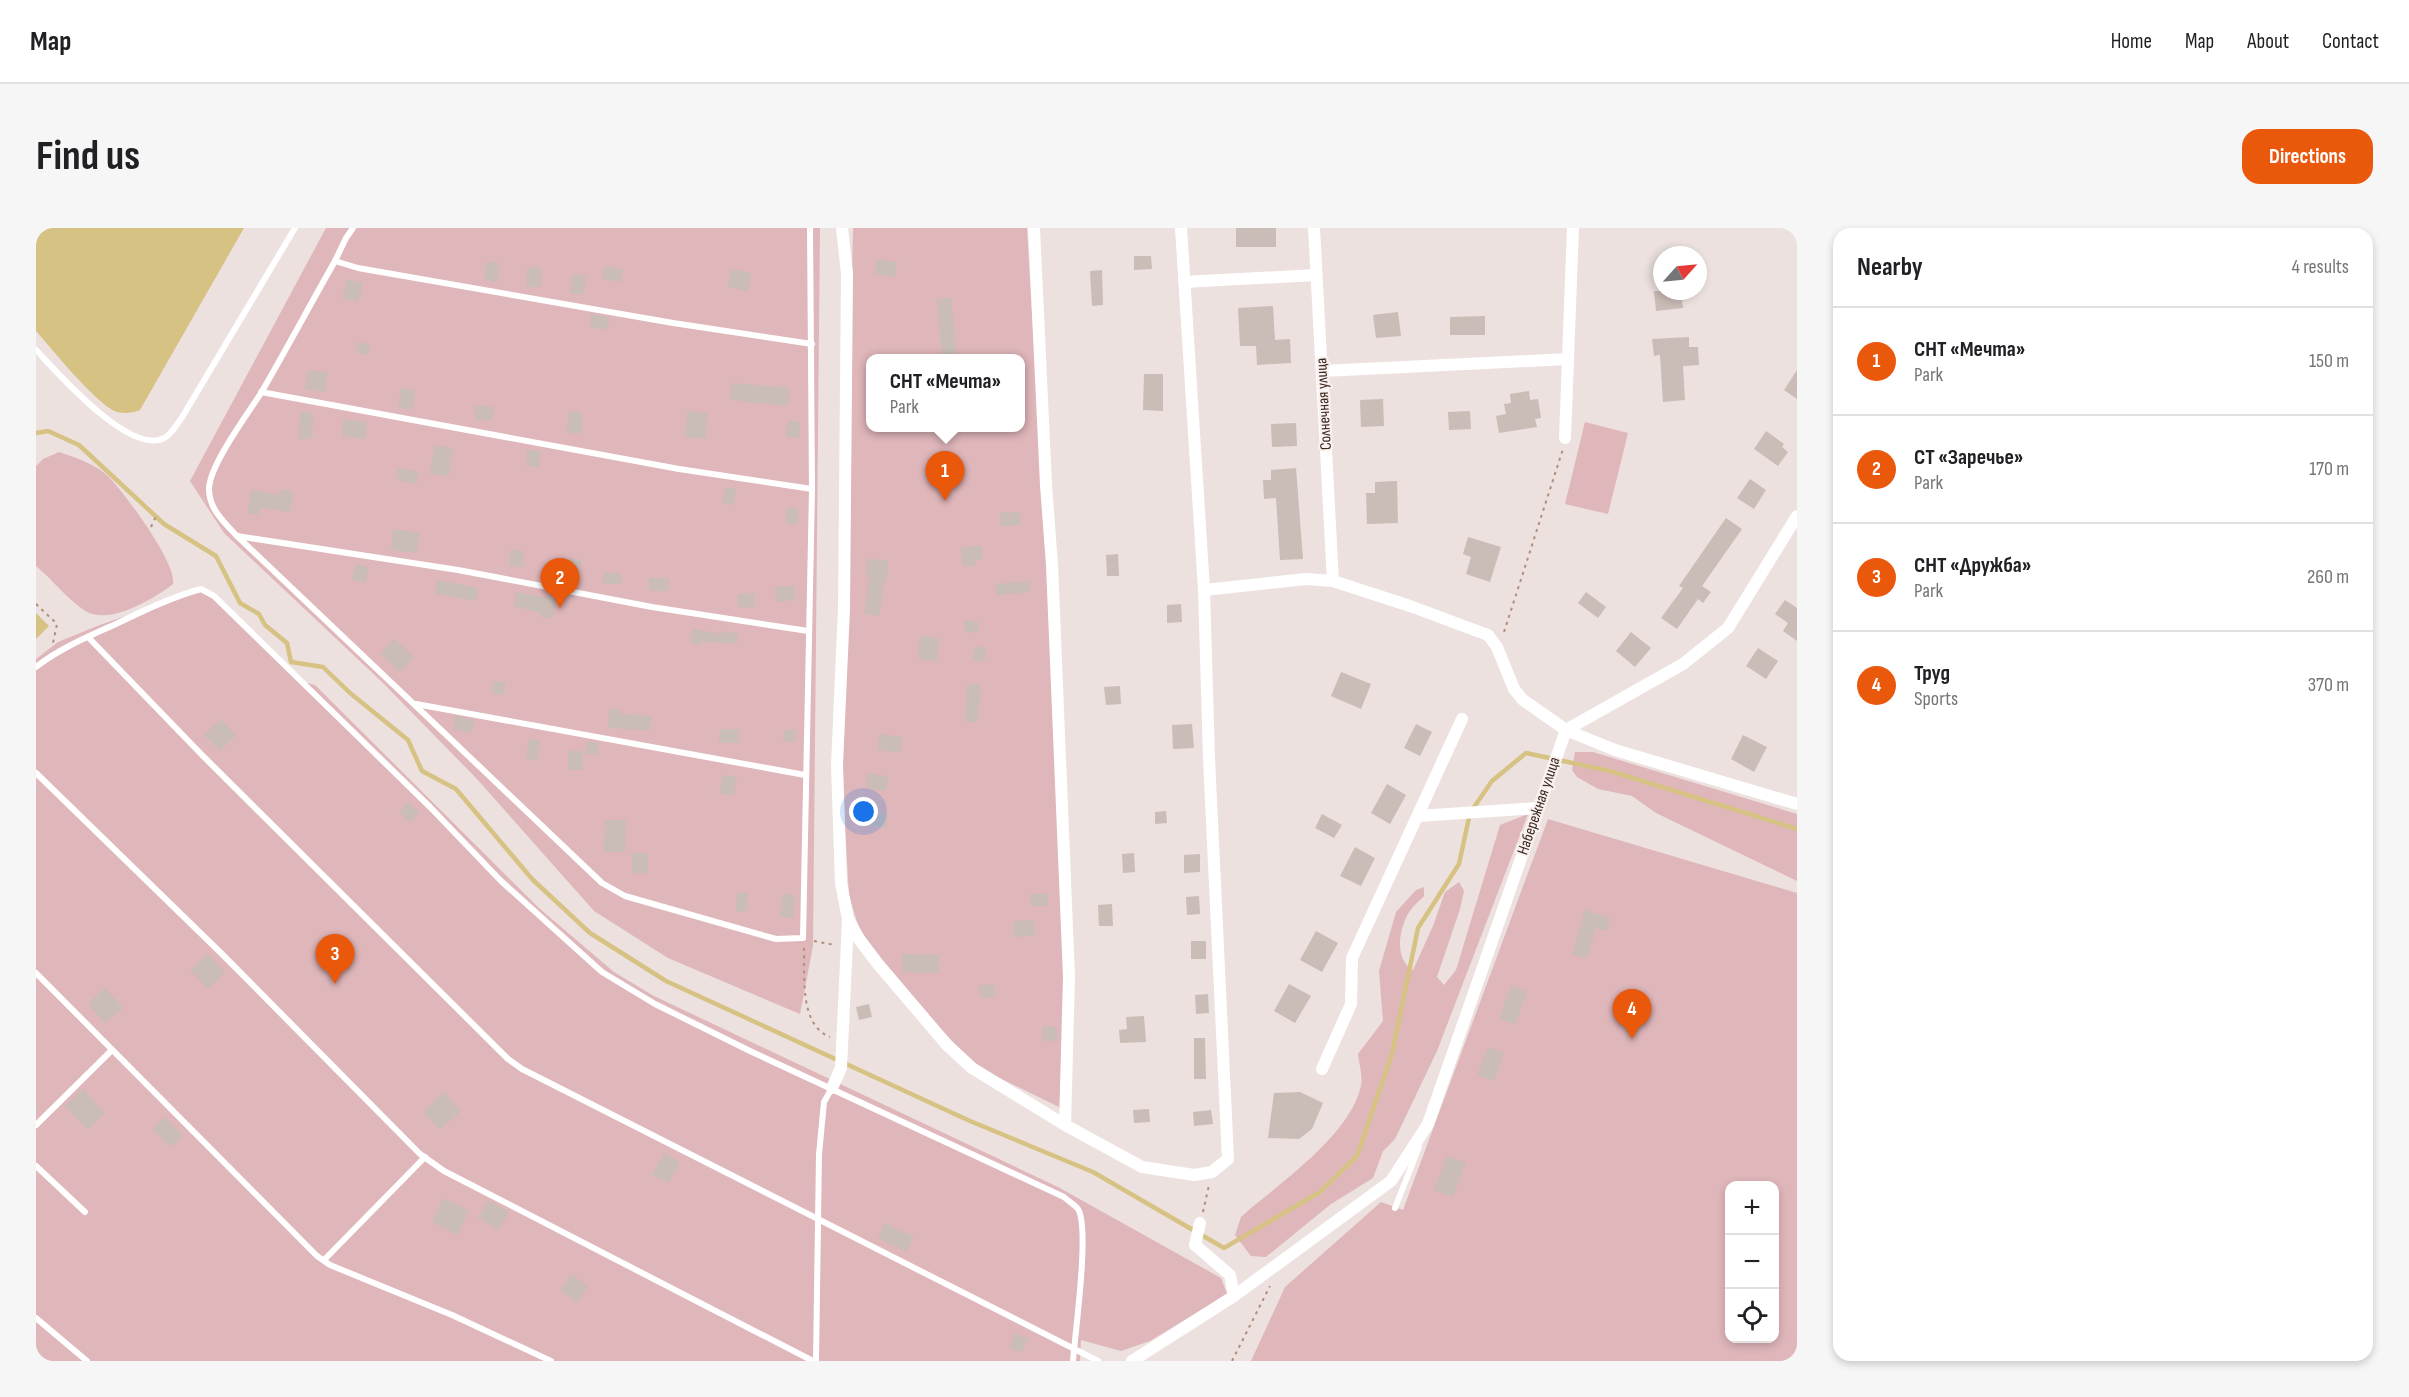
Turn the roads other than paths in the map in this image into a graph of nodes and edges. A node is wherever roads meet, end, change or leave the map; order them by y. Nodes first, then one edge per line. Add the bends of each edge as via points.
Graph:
1 (295, 228) edge
2 (353, 228) edge
3 (810, 228) edge
4 (842, 228) edge
5 (1034, 228) edge
6 (1180, 228) edge
7 (1314, 228) edge
8 (1574, 228) edge
9 (335, 261) junction
10 (1316, 275) junction
11 (1184, 282) junction
12 (812, 344) junction
13 (36, 350) edge
14 (1568, 358) junction
15 (1323, 371) junction
16 (261, 392) junction
17 (1565, 438) road end
18 (812, 489) junction
19 (1797, 516) edge
20 (236, 536) junction
21 (1333, 581) junction
22 (1204, 590) junction
23 (808, 632) junction
24 (88, 637) junction
25 (36, 667) edge
26 (415, 704) junction
27 (1462, 719) dead end
28 (1566, 730) junction
29 (36, 773) edge
30 (805, 775) junction
31 (1797, 804) edge
32 (1538, 808) junction
33 (1418, 816) junction
34 (848, 919) junction
35 (36, 973) edge
36 (112, 1050) junction
37 (1322, 1069) dead end
38 (832, 1089) junction
39 (1428, 1124) junction
40 (36, 1125) edge
41 (1065, 1125) junction
42 (425, 1157) junction
43 (36, 1166) edge
44 (1395, 1208) dead end
45 (85, 1212) dead end
46 (818, 1218) junction
47 (1200, 1223) road end
48 (324, 1260) junction
49 (1234, 1296) junction
50 (36, 1318) edge
51 (1074, 1349) junction
52 (87, 1361) edge
53 (551, 1361) edge
54 (815, 1361) edge
55 (1073, 1361) edge
56 (1098, 1361) edge
57 (1132, 1361) edge

1 - 13 lane via 181,419 166,437 150,441 130,434 84,400
2 - 9 lane
3 - 12 lane
4 - 34 street via 847,273 844,609 837,765 841,883
5 - 41 street via 1069,977
6 - 11 street
7 - 10 street, Солнечная улица
8 - 14 street
9 - 12 lane via 673,323
9 - 16 lane
10 - 11 street
10 - 15 street, Солнечная улица
11 - 22 street
12 - 18 lane
14 - 15 street
14 - 17 street
15 - 21 street, Солнечная улица
16 - 18 lane via 679,469
16 - 20 lane via 213,471 209,487 216,513
18 - 23 lane
19 - 28 street via 1728,628 1683,664
20 - 23 lane via 458,570
20 - 26 lane
21 - 22 street via 1306,579
21 - 28 street via 1488,635 1523,700
22 - 41 street via 1228,1159 1212,1172 1194,1174 1142,1167
23 - 30 lane
24 - 25 lane
24 - 38 lane via 178,596 201,589 214,596 501,881 602,972 655,1004
24 - 46 lane via 508,1059 541,1080
26 - 30 lane
26 - 30 lane via 602,883 625,896 776,939 803,938
27 - 33 street
28 - 31 street via 1615,750
28 - 32 street, Набережная улица
29 - 42 lane
32 - 33 street
32 - 39 street, Набережная улица via 1528,855
33 - 37 street via 1352,958 1352,1004
34 - 38 street via 841,1068
34 - 41 street via 878,964 947,1045 972,1068
35 - 36 lane
36 - 40 lane
36 - 48 lane
38 - 46 lane via 824,1102
38 - 51 lane via 1064,1197 1078,1208 1083,1241
39 - 44 lane
39 - 49 street, Набережная улица via 1391,1181
42 - 48 lane
42 - 54 lane via 444,1171
43 - 45 lane
46 - 51 lane
46 - 54 lane
47 - 49 street via 1195,1245 1230,1275
48 - 53 lane
49 - 57 street
50 - 52 lane
51 - 55 lane
51 - 56 lane

